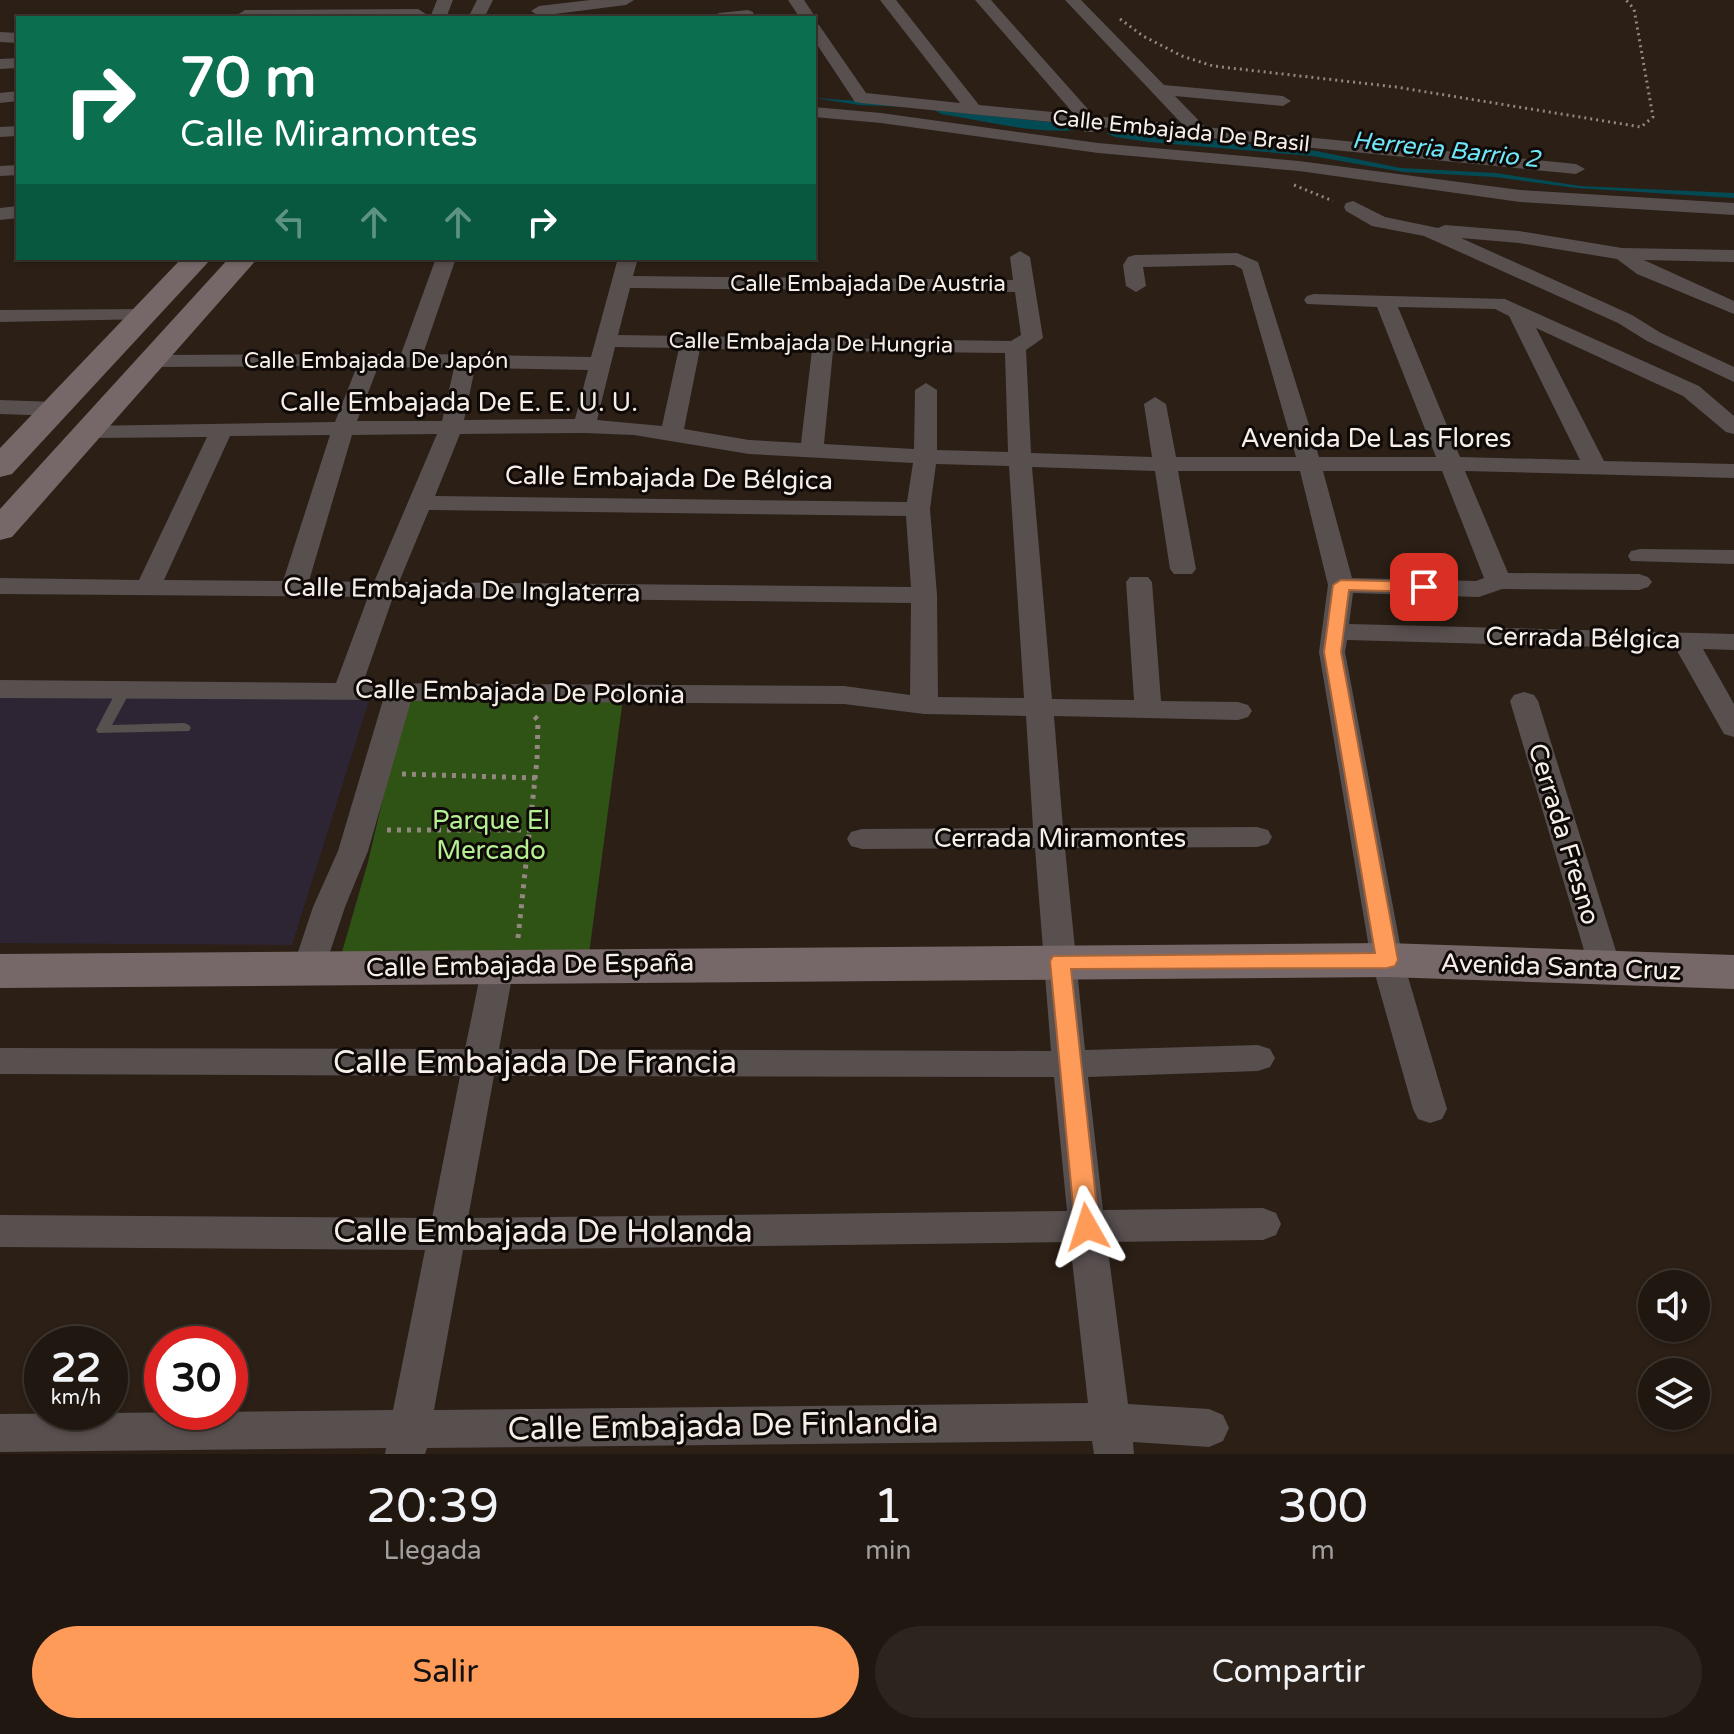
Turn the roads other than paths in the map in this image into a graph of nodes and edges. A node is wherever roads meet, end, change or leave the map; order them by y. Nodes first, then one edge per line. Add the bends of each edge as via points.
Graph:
1 (888, 0) edge
2 (983, 0) edge
3 (1073, 0) edge
4 (634, 3) edge
5 (243, 11) edge
6 (419, 11) edge
7 (539, 11) dead end
8 (748, 15) dead end
9 (738, 16) edge
10 (816, 31) edge
11 (1162, 90) junction
12 (1283, 101) dead end
13 (974, 109) junction
14 (816, 112) edge
15 (1088, 120) junction
16 (1199, 131) junction
17 (1098, 148) junction
18 (1576, 169) dead end
19 (1353, 207) dead end
20 (1734, 209) edge
21 (1429, 231) junction
22 (1622, 254) junction
23 (1734, 256) edge
24 (1020, 257) dead end
25 (196, 260) edge
26 (242, 260) edge
27 (445, 260) edge
28 (628, 260) edge
29 (623, 282) junction
30 (1024, 286) junction
31 (1136, 286) dead end
32 (1314, 300) dead end
33 (1385, 301) junction
34 (1734, 308) edge
35 (1516, 309) junction
36 (144, 315) junction
37 (1, 318) edge
38 (691, 340) junction
39 (608, 341) junction
40 (823, 342) junction
41 (1015, 347) junction
42 (370, 360) junction
43 (410, 360) junction
44 (152, 361) junction
45 (466, 361) junction
46 (601, 364) junction
47 (1734, 375) edge
48 (80, 385) junction
49 (126, 388) junction
50 (926, 390) dead end
51 (1155, 404) dead end
52 (0, 407) edge
53 (56, 409) junction
54 (584, 426) junction
55 (1734, 427) edge
56 (343, 429) junction
57 (451, 429) junction
58 (90, 431) junction
59 (221, 431) junction
60 (672, 433) junction
61 (812, 451) junction
62 (925, 457) junction
63 (1018, 460) junction
64 (1166, 464) junction
65 (1450, 464) junction
66 (1310, 465) junction
67 (0, 467) edge
68 (1596, 469) junction
69 (1734, 471) edge
70 (419, 503) junction
71 (918, 509) junction
72 (0, 530) edge
73 (1734, 557) edge
74 (1183, 569) dead end
75 (1498, 581) junction
76 (1139, 582) dead end
77 (1341, 585) junction
78 (0, 586) edge
79 (149, 586) junction
80 (294, 588) junction
81 (383, 591) junction
82 (924, 595) junction
83 (1337, 632) junction
84 (1685, 641) junction
85 (1734, 642) edge
86 (0, 689) edge
87 (124, 690) junction
88 (347, 690) junction
89 (400, 691) junction
90 (1524, 701) dead end
91 (924, 705) junction
92 (1039, 707) junction
93 (1148, 708) junction
94 (1238, 711) dead end
95 (184, 728) dead end
96 (1734, 728) edge
97 (1257, 837) dead end
98 (862, 839) dead end
99 (1046, 840) junction
100 (1387, 960) junction
101 (1060, 961) junction
102 (507, 965) junction
103 (309, 967) junction
104 (1605, 967) junction
105 (0, 971) edge
106 (1734, 972) edge
107 (1258, 1058) dead end
108 (0, 1061) edge
109 (481, 1063) junction
110 (1070, 1064) junction
111 (1430, 1109) dead end
112 (1263, 1224) dead end
113 (1087, 1227) junction
114 (0, 1231) edge
115 (446, 1234) junction
116 (1209, 1428) dead end
117 (0, 1433) edge
118 (1112, 1438) edge
119 (408, 1441) edge

1 - 13 street
2 - 15 street
3 - 11 street
4 - 7 street
5 - 6 street
8 - 9 street
10 - 13 street via 861,98
11 - 12 street
11 - 16 street
13 - 15 street
14 - 17 street, Calle Embajada De Brasil
15 - 16 street
15 - 17 street
16 - 18 street
17 - 20 street, Calle Embajada De Brasil via 1257,161 1520,196
19 - 21 street via 1379,222
21 - 22 street via 1519,237
21 - 47 street via 1625,319
22 - 23 street
22 - 34 street via 1644,270
24 - 30 street
25 - 36 street
26 - 44 street
27 - 43 street
28 - 29 street
29 - 30 street, Calle Embajada De Austria
29 - 39 street
30 - 41 street, Calle Embajada De Austria via 1032,338
31 - 66 street via 1135,261 1247,261
32 - 33 street
33 - 35 street via 1498,303
33 - 65 street
35 - 55 street via 1691,391
35 - 68 street
36 - 37 street
36 - 48 street
38 - 39 street, Calle Embajada De Hungria
38 - 40 street, Calle Embajada De Hungria
38 - 60 street
39 - 46 street
40 - 41 street, Calle Embajada De Hungria
40 - 61 street
41 - 63 street, Calle Embajada De Austria
42 - 43 street, Calle Embajada De Japón
42 - 44 street, Calle Embajada De Japón
42 - 56 street
43 - 45 street, Calle Embajada De Japón
44 - 49 street
45 - 46 street, Calle Embajada De Japón
45 - 57 street
46 - 54 street
48 - 49 street
48 - 53 street
49 - 58 street
50 - 62 street
51 - 64 street
52 - 53 street
53 - 67 street
54 - 57 street, Calle Embajada De E. E. U. U.
54 - 60 street, Calle Embajada De E. E. U. U.
56 - 57 street, Calle Embajada De E. E. U. U.
56 - 59 street, Calle Embajada De E. E. U. U.
56 - 80 street
57 - 70 street
58 - 59 street, Calle Embajada De E. E. U. U.
58 - 72 street
59 - 79 street
60 - 61 street, Calle Embajada De E. E. U. U. via 749,447
61 - 62 street, Calle Embajada De E. E. U. U.
62 - 63 street, Calle Embajada De E. E. U. U.
62 - 71 street
63 - 64 street, Avenida De Las Flores
63 - 92 street, Calle Embajada De Austria
64 - 66 street, Avenida De Las Flores
64 - 74 street
65 - 66 street, Avenida De Las Flores
65 - 68 street, Avenida De Las Flores
65 - 75 street
66 - 77 street
68 - 69 street, Avenida De Las Flores
70 - 71 street, Calle Embajada De Bélgica
70 - 81 street
71 - 82 street
73 - 75 street
75 - 77 street via 1479,589
76 - 93 street
77 - 83 street
78 - 79 street, Calle Embajada De Inglaterra
79 - 80 street, Calle Embajada De Inglaterra
80 - 81 street, Calle Embajada De Inglaterra
81 - 82 street, Calle Embajada De Inglaterra
81 - 88 street
82 - 91 street
83 - 84 street, Cerrada Bélgica
83 - 100 street via 1332,652
84 - 85 street, Cerrada Bélgica
84 - 96 street
86 - 87 street, Calle Embajada De Polonia
87 - 88 street, Calle Embajada De Polonia
87 - 95 lane via 103,730
88 - 89 street, Calle Embajada De Polonia
89 - 91 street, Calle Embajada De Polonia via 844,695
89 - 103 street via 360,830
90 - 104 street, Cerrada Fresno
91 - 92 street, Calle Embajada De Polonia
92 - 93 street, Calle Embajada De Polonia
92 - 99 street, Calle Embajada De Austria
93 - 94 street, Calle Embajada De Polonia
97 - 99 street, Cerrada Miramontes
98 - 99 street, Cerrada Miramontes
99 - 101 street, Calle Embajada De Austria
100 - 101 street, Avenida Santa Cruz
100 - 104 street, Avenida Santa Cruz
100 - 111 street
101 - 102 street, Calle Embajada De España
101 - 110 street, Calle Embajada De Austria
102 - 103 street, Calle Embajada De España
102 - 109 street
103 - 105 street, Calle Embajada De España
104 - 106 street, Avenida Santa Cruz
107 - 110 street, Calle Embajada De Francia
108 - 109 street, Calle Embajada De Francia
109 - 110 street, Calle Embajada De Francia
109 - 115 street
110 - 113 street, Calle Embajada De Austria
112 - 113 street, Calle Embajada De Holanda
113 - 115 street, Calle Embajada De Holanda
113 - 118 street, Calle Embajada De Austria
114 - 115 street, Calle Embajada De Holanda
115 - 119 street
116 - 118 street, Calle Embajada De Finlandia
117 - 119 street, Calle Embajada De Finlandia
118 - 119 street, Calle Embajada De Finlandia

